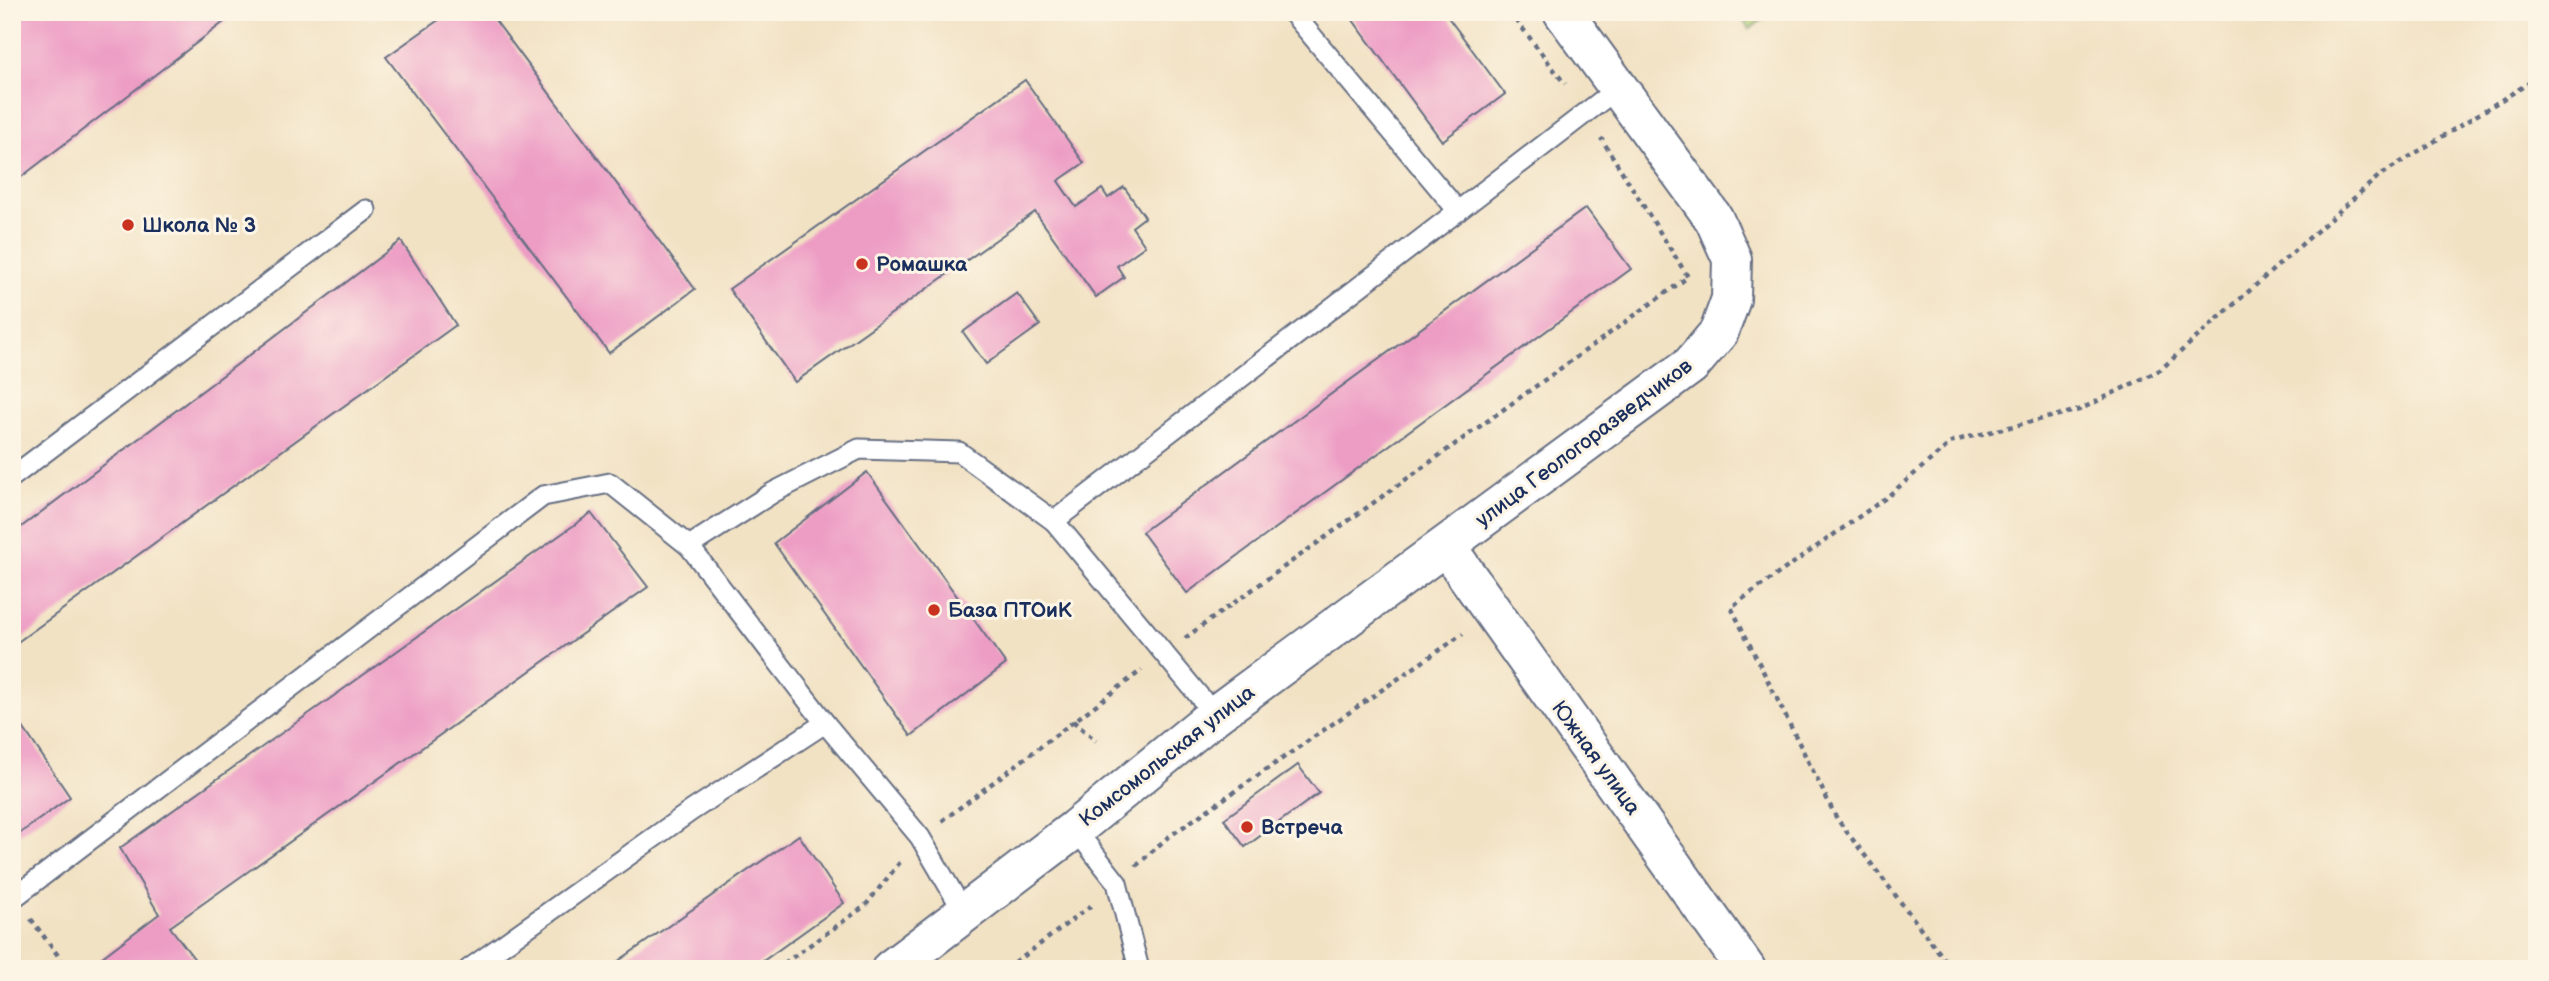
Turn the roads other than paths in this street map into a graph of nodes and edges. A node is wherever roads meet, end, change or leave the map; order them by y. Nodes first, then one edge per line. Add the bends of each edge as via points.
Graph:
1 (1292, 12) edge
2 (1563, 12) edge
3 (1618, 88) junction
4 (366, 210) dead end
5 (1458, 211) junction
6 (12, 478) edge
7 (1054, 521) junction
8 (689, 546) junction
9 (1446, 546) junction
10 (1215, 715) junction
11 (824, 723) junction
12 (1075, 829) junction
13 (14, 898) edge
14 (965, 914) junction
15 (469, 969) edge
16 (891, 969) edge
17 (1139, 969) edge
18 (1746, 969) edge

1 - 5 lane
2 - 3 street, улица Геологоразведчиков
3 - 5 lane
3 - 9 street, улица Геологоразведчиков via 1714,219 1732,259 1731,299 1718,331 1691,365
4 - 6 lane
5 - 7 lane
7 - 8 lane via 959,452 859,449 774,492
7 - 10 lane
8 - 11 lane
8 - 13 lane via 610,483 542,496
9 - 10 street, Комсомольская улица
9 - 18 street, Южная улица
10 - 12 street, Комсомольская улица
11 - 14 lane via 920,837
11 - 15 lane
12 - 14 street, Комсомольская улица
12 - 17 lane via 1117,883
14 - 16 street, Комсомольская улица

